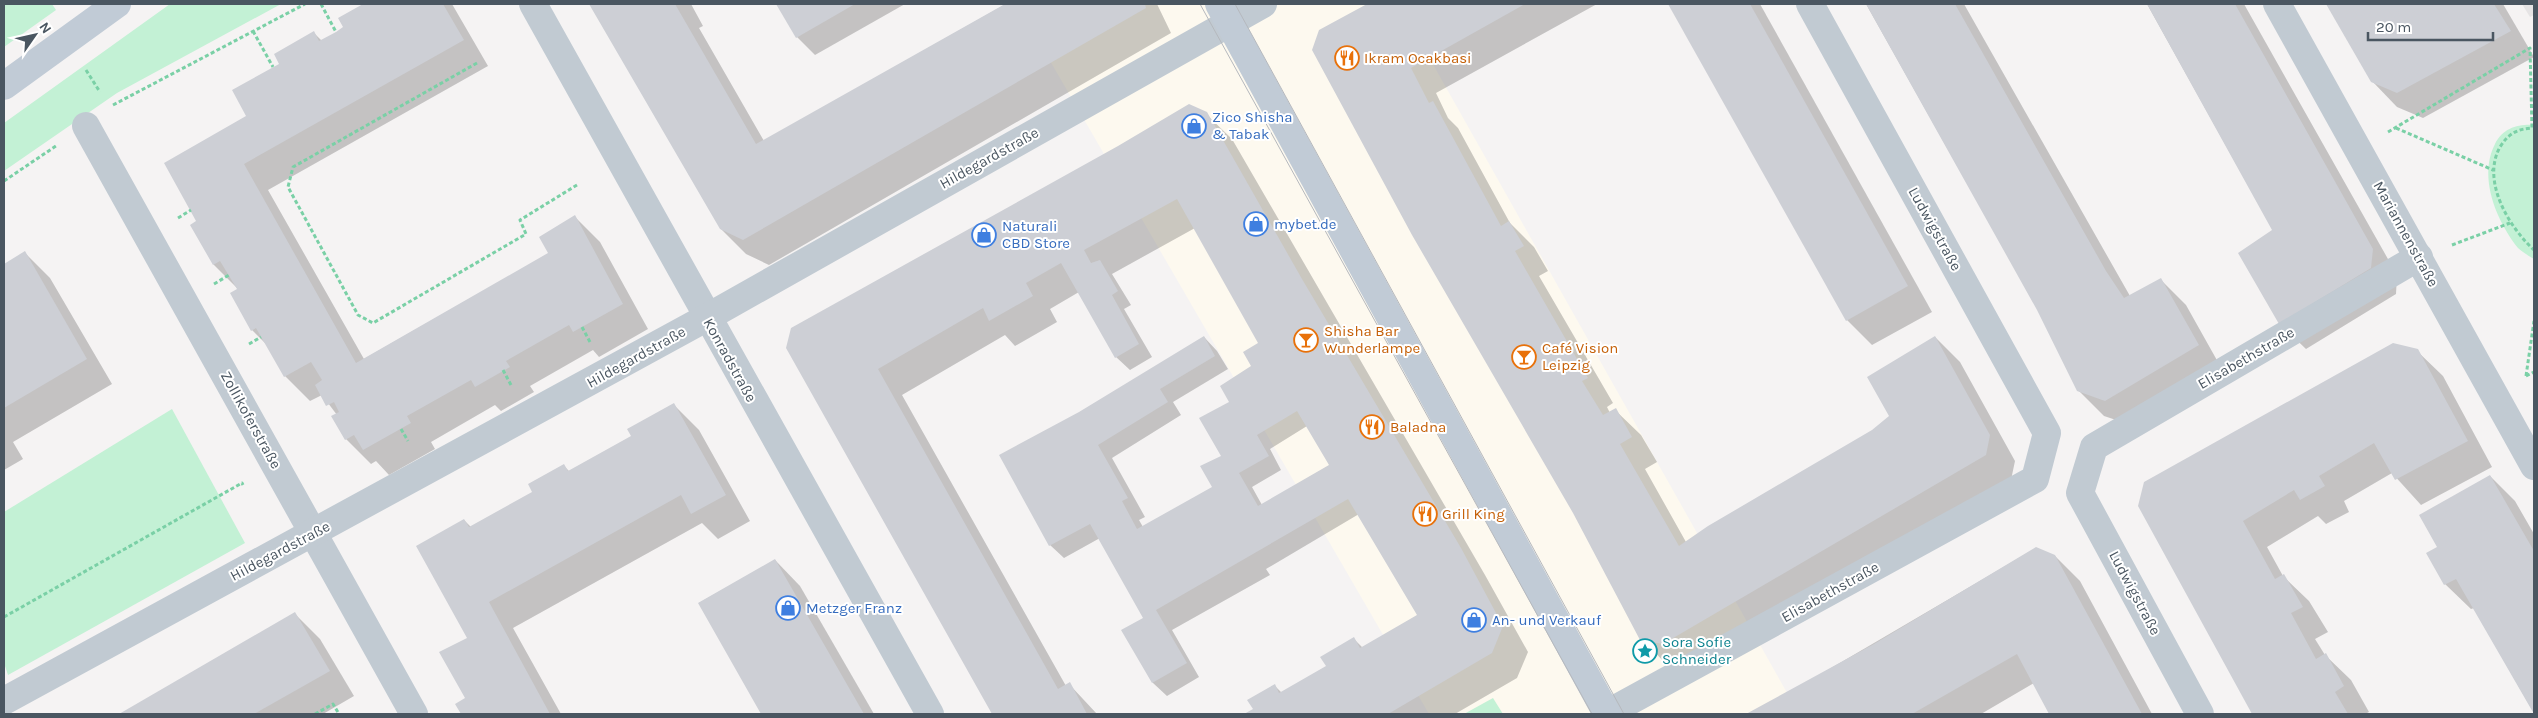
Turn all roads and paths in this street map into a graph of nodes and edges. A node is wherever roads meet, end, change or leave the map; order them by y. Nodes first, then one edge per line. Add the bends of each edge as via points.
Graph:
1 (117, 4) edge
2 (306, 4) edge
3 (321, 4) edge
4 (533, 4) edge
5 (1263, 4) edge
6 (1810, 4) edge
7 (2277, 4) edge
8 (1224, 13) edge
9 (253, 31) junction
10 (336, 32) dead end
11 (66, 41) junction
12 (477, 63) dead end
13 (273, 67) dead end
14 (4, 86) edge
15 (108, 108) junction
16 (86, 126) junction
17 (2395, 128) junction
18 (2359, 149) junction
19 (2494, 170) junction
20 (4, 181) edge
21 (577, 185) dead end
22 (191, 210) dead end
23 (175, 220) dead end
24 (2510, 223) junction
25 (2534, 250) edge
26 (2419, 257) junction
27 (229, 275) dead end
28 (214, 285) dead end
29 (706, 318) junction
30 (2534, 321) edge
31 (582, 327) dead end
32 (261, 337) dead end
33 (248, 344) dead end
34 (591, 345) dead end
35 (503, 370) dead end
36 (2526, 376) dead end
37 (514, 388) dead end
38 (401, 428) dead end
39 (410, 446) dead end
40 (2041, 457) joint
41 (2534, 466) edge
42 (2087, 470) joint
43 (246, 491) dead end
44 (313, 533) junction
45 (4, 617) edge
46 (4, 700) edge
47 (315, 714) edge
48 (339, 714) edge
49 (414, 714) edge
50 (930, 714) edge
51 (1607, 714) edge
52 (2200, 714) edge

1 - 11 main road
2 - 9 path
3 - 10 path
4 - 29 street, Konradstraße
5 - 8 street, Hildegardstraße
6 - 40 street, Ludwigstraße via 2047,433
7 - 18 street, Mariannenstraße
8 - 29 street, Hildegardstraße
8 - 51 main road
9 - 13 path
9 - 15 path
11 - 14 main road
11 - 15 path
12 - 21 path via 293,167 288,187 358,315 373,322 526,234 520,220
15 - 16 path
16 - 20 path
16 - 44 street, Zollikoferstraße
17 - 18 path
17 - 19 path
17 - 19 path via 2530,48 2532,128 2514,132 2508,137 2496,154
18 - 26 street, Mariannenstraße
19 - 24 path via 2497,192
22 - 23 path
24 - 25 path
24 - 26 path
26 - 41 street, Mariannenstraße
26 - 42 street, Elisabethstraße via 2094,447
27 - 28 path
29 - 44 street, Hildegardstraße
29 - 50 street, Konradstraße
30 - 36 path
31 - 34 path
32 - 33 path
35 - 37 path
38 - 39 path
40 - 51 street, Elisabethstraße via 2035,479
42 - 52 street, Ludwigstraße via 2080,492
43 - 45 path via 242,483
44 - 46 street, Hildegardstraße
44 - 49 street, Zollikoferstraße
47 - 48 path via 333,704

